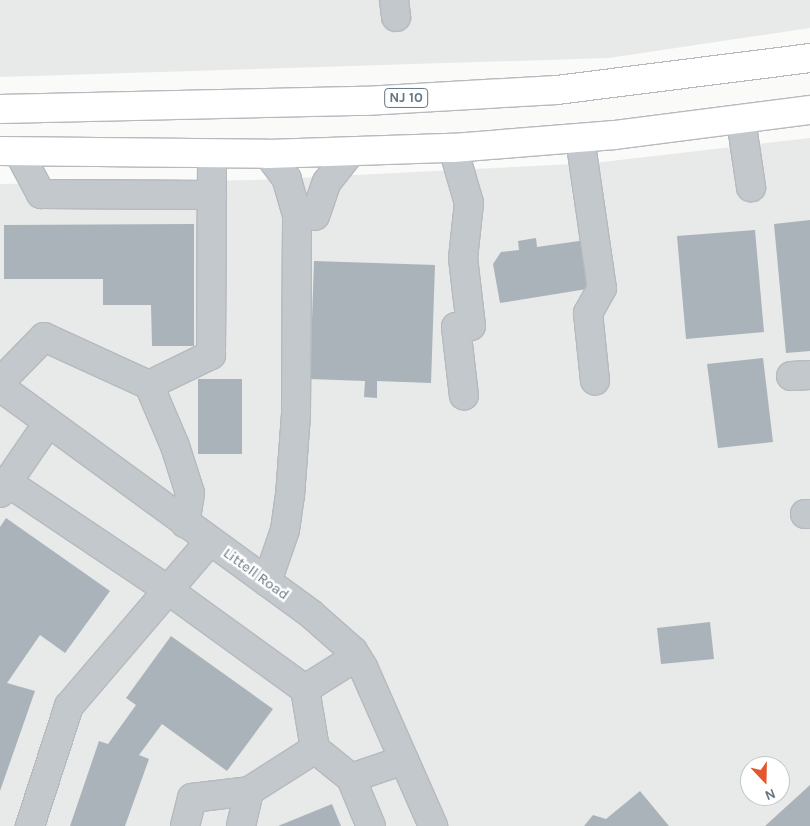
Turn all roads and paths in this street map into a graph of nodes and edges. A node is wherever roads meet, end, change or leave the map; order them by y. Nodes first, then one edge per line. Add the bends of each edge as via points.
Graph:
1 (810, 58) edge
2 (0, 109) edge
3 (810, 110) edge
4 (741, 120) junction
5 (580, 138) junction
6 (453, 148) junction
7 (9, 151) edge
8 (350, 151) junction
9 (268, 154) junction
10 (212, 155) junction
11 (751, 187) dead end
12 (212, 195) junction
13 (306, 216) junction
14 (595, 381) dead end
15 (0, 382) edge
16 (149, 385) junction
17 (0, 387) edge
18 (464, 396) dead end
19 (48, 423) junction
20 (4, 488) edge
21 (185, 524) junction
22 (210, 541) junction
23 (267, 582) junction
24 (168, 590) junction
25 (356, 657) junction
26 (305, 689) junction
27 (315, 749) junction
28 (404, 760) junction
29 (351, 778) junction
30 (249, 791) junction
31 (30, 826) edge
32 (186, 826) edge
33 (241, 826) edge
34 (371, 826) edge
35 (433, 826) edge

1 - 2 main road, NJ 10 via 556,90 365,101
3 - 4 main road
4 - 5 main road
4 - 11 street
5 - 6 main road
5 - 14 street via 602,288 588,313
6 - 8 main road
6 - 18 street via 468,203 463,258 471,326 456,327
7 - 10 main road
7 - 12 street via 41,194
8 - 9 main road
8 - 13 street
9 - 10 main road
9 - 13 street via 287,179
10 - 12 street
12 - 16 street via 211,355
13 - 23 street via 290,496 285,530
15 - 16 street via 44,337
16 - 21 street via 175,446 190,493
17 - 19 street, Littell Road
19 - 20 street
19 - 21 street, Littell Road
20 - 24 street
21 - 22 street, Littell Road
22 - 23 street, Littell Road
22 - 24 street
23 - 25 street, Littell Road via 311,614
24 - 26 street
24 - 31 street via 69,706
25 - 26 street
25 - 28 street, Littell Road
26 - 27 street
27 - 29 street
27 - 30 street
28 - 29 street
28 - 35 street, Littell Road
29 - 34 street
30 - 32 street via 192,798
30 - 33 street

